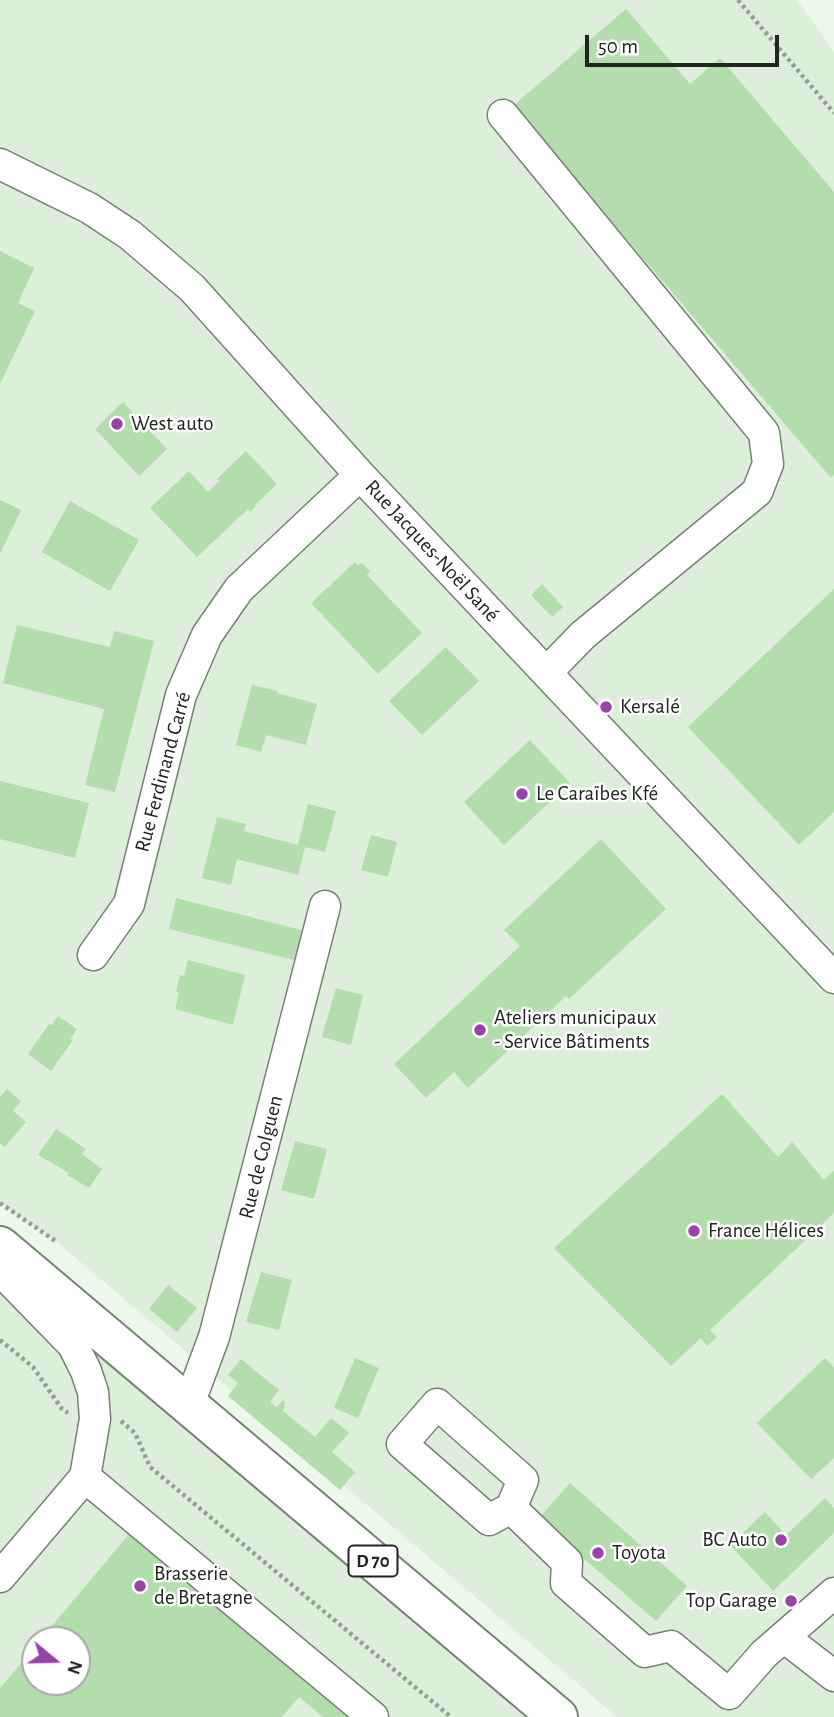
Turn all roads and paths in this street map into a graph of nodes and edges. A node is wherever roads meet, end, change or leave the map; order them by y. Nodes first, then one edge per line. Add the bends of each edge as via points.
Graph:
1 (738, 0) edge
2 (834, 113) edge
3 (503, 115) dead end
4 (0, 164) edge
5 (360, 475) junction
6 (547, 672) junction
7 (325, 906) dead end
8 (93, 955) dead end
9 (834, 978) edge
10 (0, 1203) edge
11 (57, 1242) dead end
12 (0, 1247) edge
13 (0, 1270) edge
14 (0, 1340) edge
15 (189, 1404) junction
16 (95, 1419) junction
17 (85, 1476) junction
18 (511, 1508) dead end
19 (0, 1577) edge
20 (834, 1593) edge
21 (785, 1638) junction
22 (834, 1676) edge
23 (373, 1717) edge
24 (451, 1717) edge
25 (558, 1717) edge

1 - 2 path
3 - 6 street via 764,433 768,464 757,492 583,635
4 - 5 street, Rue Jacques-Noël Sané via 89,208 130,235 192,288
5 - 6 street, Rue Jacques-Noël Sané
5 - 8 street, Rue Ferdinand Carré via 239,589 207,635 181,695 129,904
6 - 9 street, Rue Jacques-Noël Sané
7 - 15 street, Rue de Colguen via 214,1337
10 - 11 path
12 - 15 main road, D 70
13 - 16 street via 72,1345 93,1392
14 - 16 path via 33,1367 62,1409 73,1417
15 - 25 main road, D 70
16 - 17 street
16 - 24 path via 123,1422 135,1433 150,1467
17 - 19 street
17 - 23 street
18 - 21 street via 567,1562 566,1583 645,1652 671,1646 729,1694 764,1654
20 - 21 street
21 - 22 street

